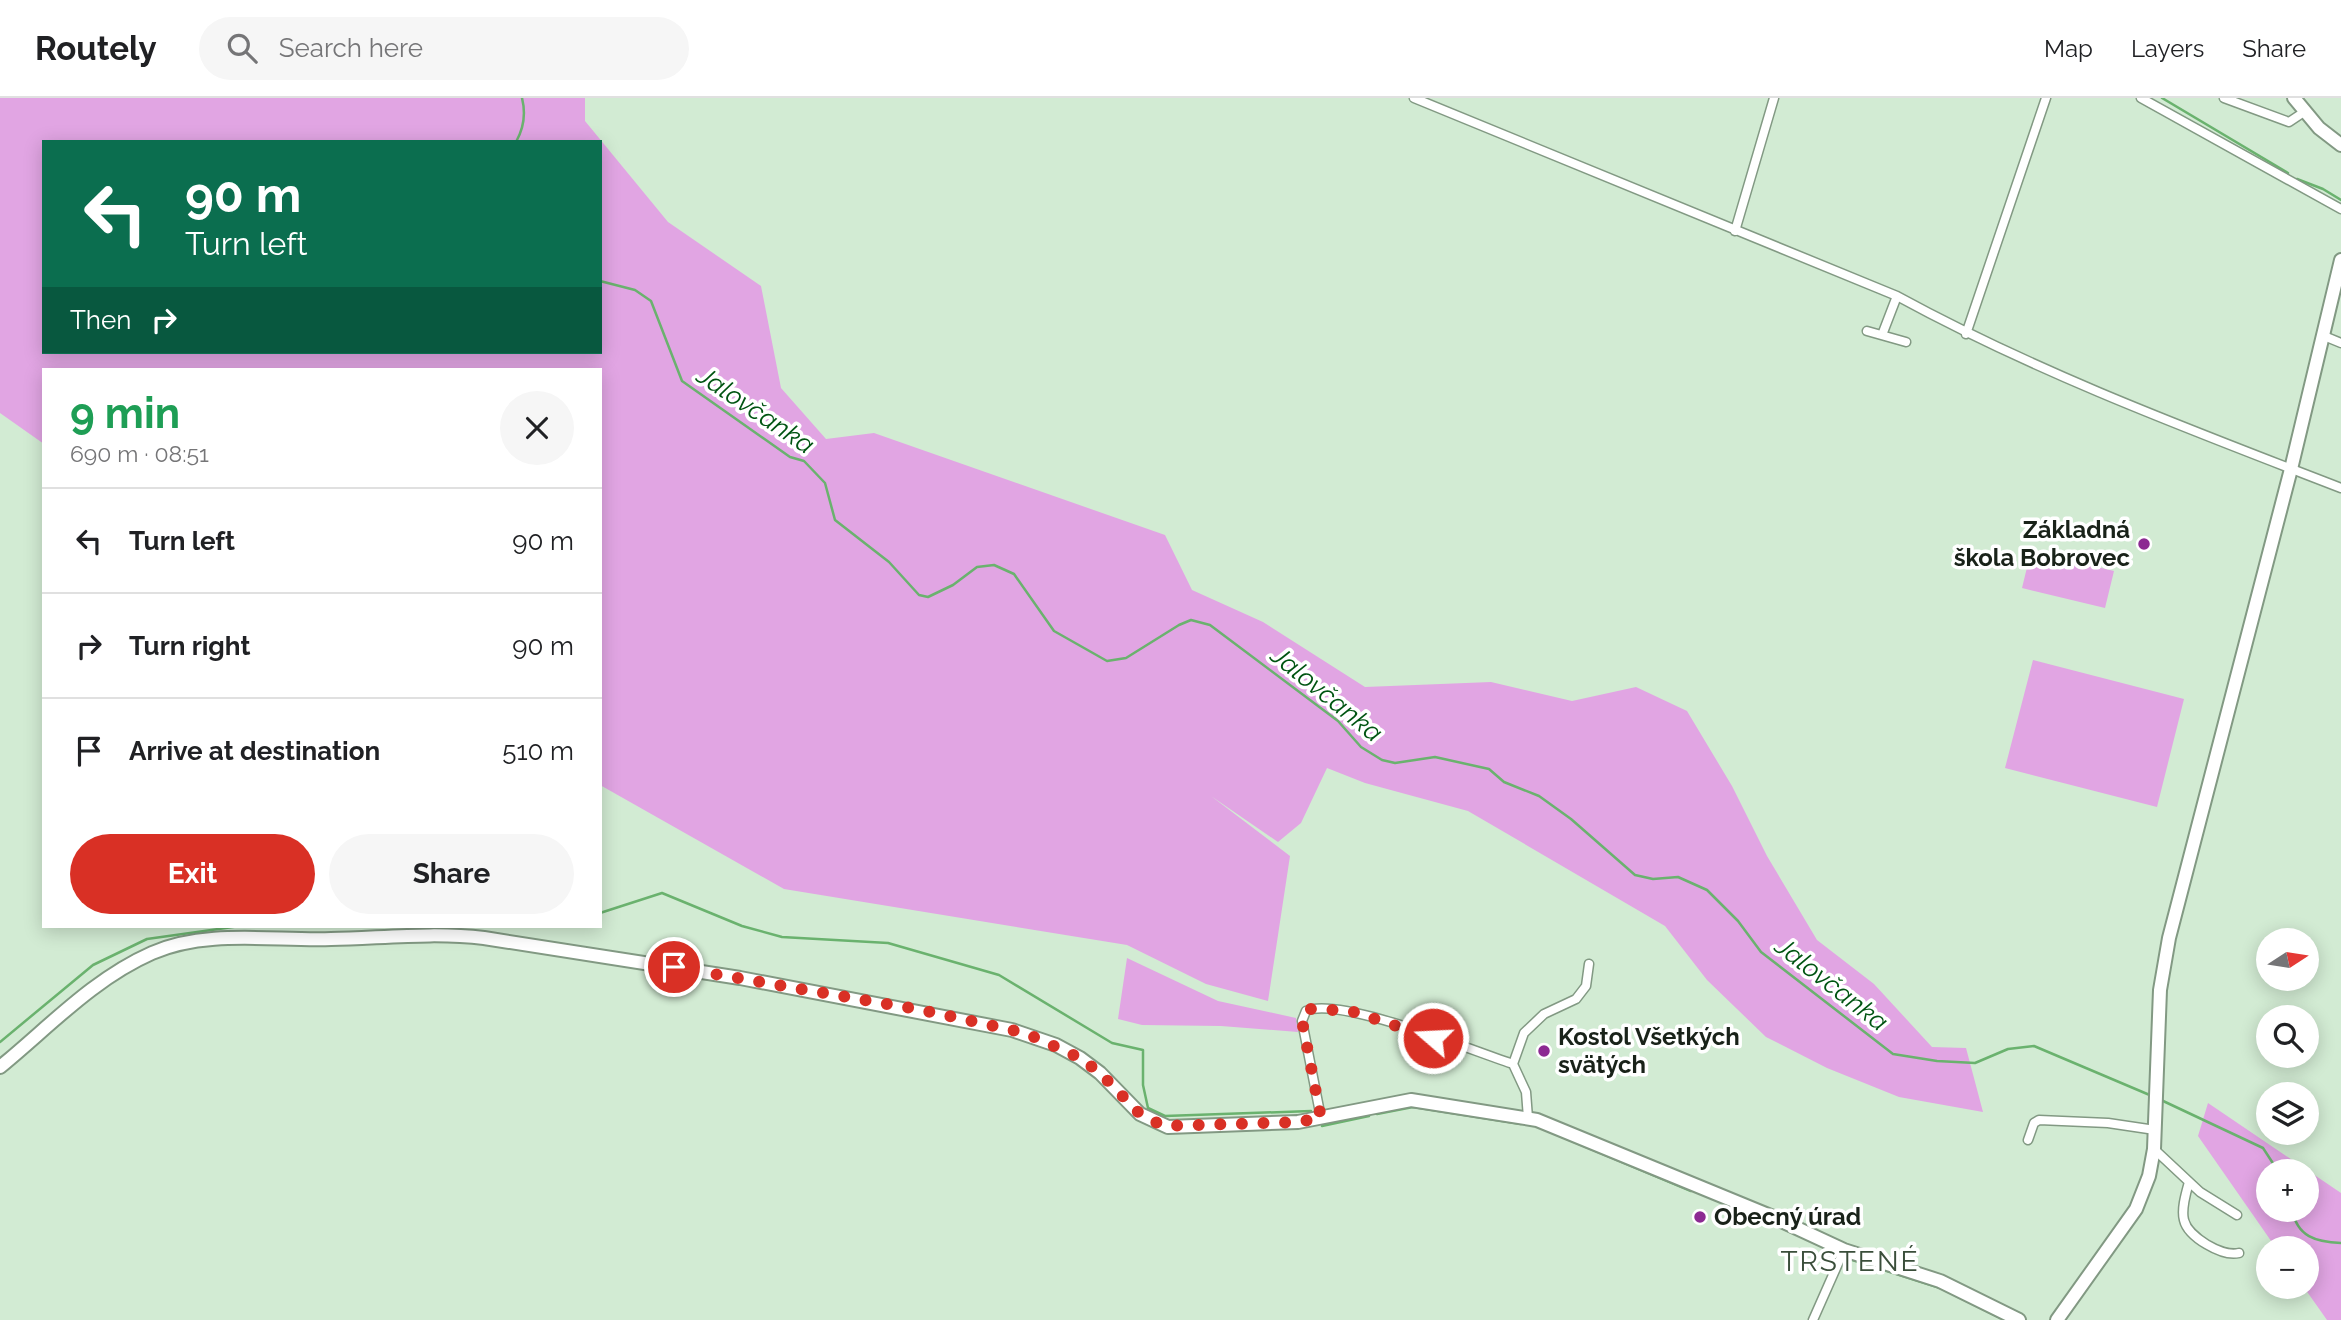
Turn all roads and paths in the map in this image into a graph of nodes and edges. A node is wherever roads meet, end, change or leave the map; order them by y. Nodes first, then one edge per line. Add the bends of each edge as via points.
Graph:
1 (1414, 98) edge
2 (1774, 98) edge
3 (2046, 98) edge
4 (2141, 98) edge
5 (2224, 98) edge
6 (2294, 98) edge
7 (2304, 112) junction
8 (2341, 145) edge
9 (2341, 209) edge
10 (1735, 231) junction
11 (2341, 260) edge
12 (1897, 296) junction
13 (1867, 331) dead end
14 (1966, 334) junction
15 (1882, 335) junction
16 (2324, 337) junction
17 (1906, 342) dead end
18 (2341, 343) edge
19 (2291, 469) junction
20 (2341, 488) edge
21 (1589, 964) dead end
22 (1513, 1064) junction
23 (0, 1067) edge
24 (1321, 1118) junction
25 (1528, 1118) junction
26 (2155, 1130) junction
27 (2028, 1140) dead end
28 (2154, 1149) junction
29 (2189, 1182) junction
30 (2237, 1215) dead end
31 (1844, 1250) junction
32 (2239, 1253) dead end
33 (1813, 1320) edge
34 (2019, 1320) edge
35 (2057, 1320) edge

1 - 10 street
2 - 10 street
3 - 14 street
4 - 9 street
5 - 7 street via 2289,122
6 - 7 street
7 - 8 street
10 - 12 street
11 - 16 street
12 - 14 street
12 - 15 street
13 - 15 street
14 - 19 street
15 - 17 street
16 - 18 street
16 - 19 street
19 - 20 street
19 - 26 street via 2169,938 2160,990
21 - 22 street via 1586,986 1576,999 1544,1014 1524,1033
22 - 24 street via 1360,1013 1317,1007 1306,1011 1302,1021
22 - 25 street via 1526,1092
23 - 24 street via 86,993 134,962 170,947 219,940 450,935 722,975 1012,1030 1080,1058 1140,1114 1163,1126
24 - 25 street via 1410,1101
25 - 31 street via 1770,1215
26 - 27 street via 2039,1120
26 - 28 street
28 - 29 street
28 - 35 street via 2136,1209
29 - 30 street
29 - 32 street via 2183,1213 2187,1227 2210,1245 2229,1254
31 - 33 street
31 - 34 street via 1940,1281

